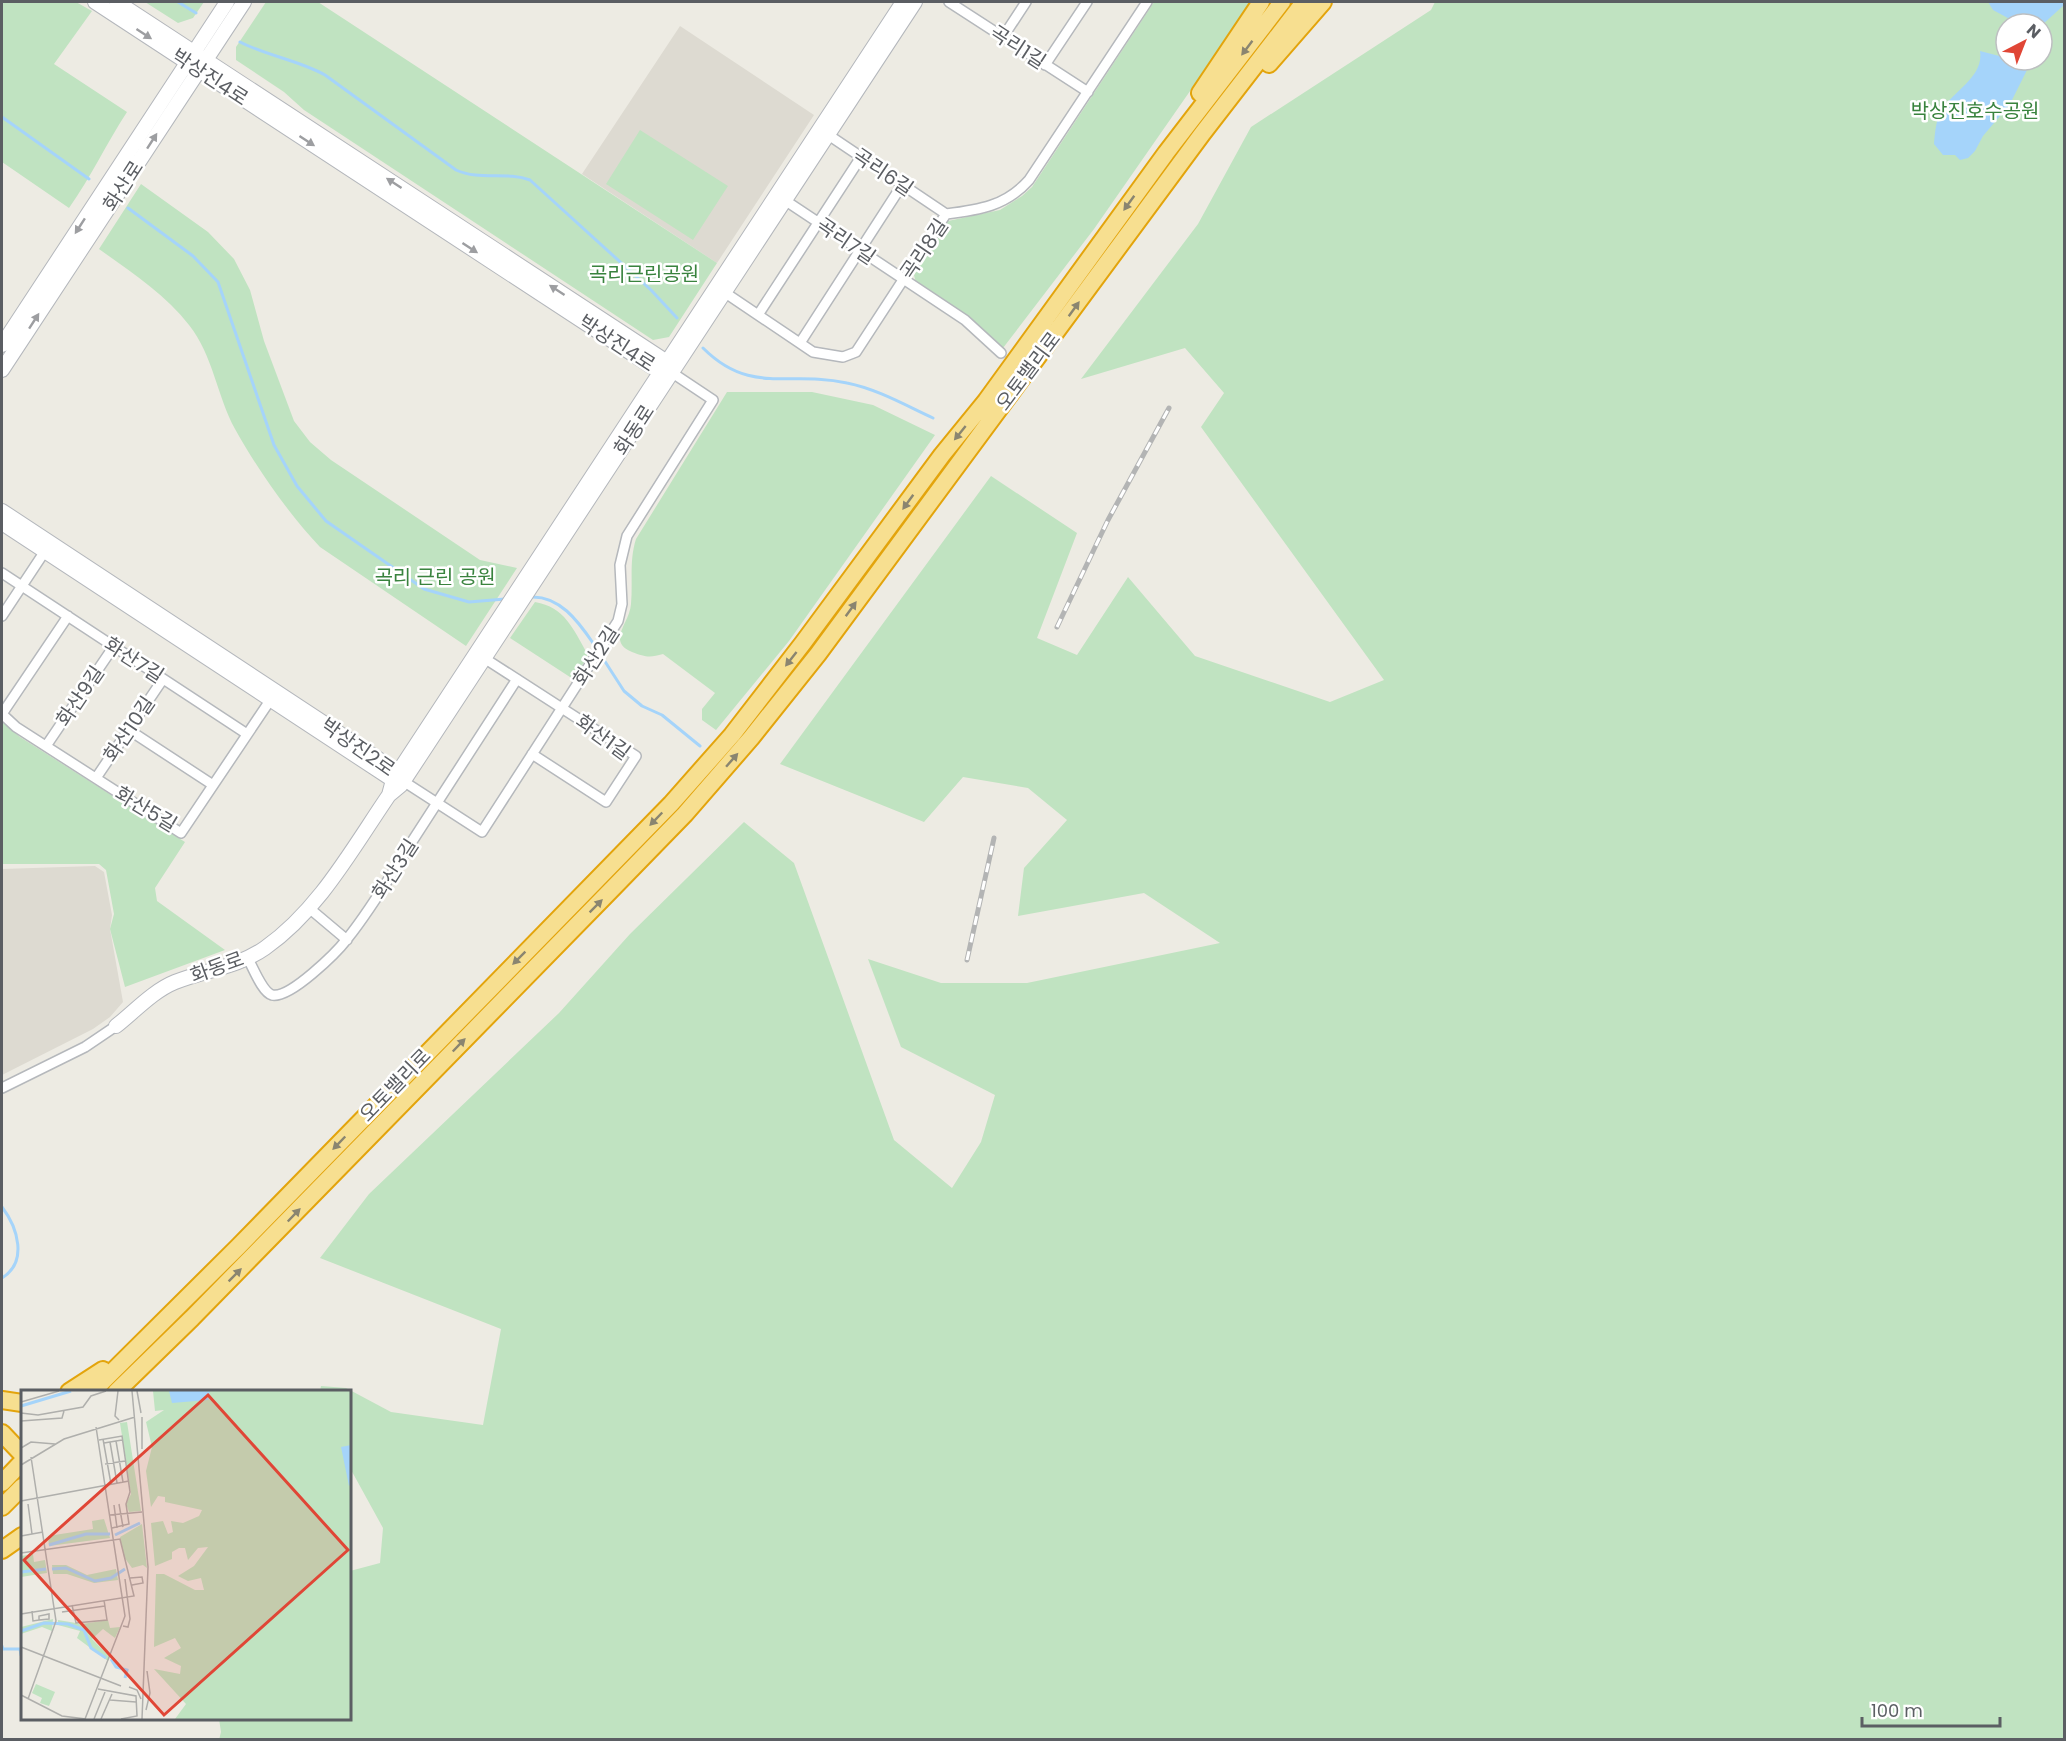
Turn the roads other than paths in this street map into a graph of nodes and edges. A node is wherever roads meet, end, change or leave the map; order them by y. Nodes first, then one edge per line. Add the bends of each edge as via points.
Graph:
1 (95, 2) edge
2 (117, 2) edge
3 (227, 2) edge
4 (244, 2) edge
5 (903, 2) edge
6 (915, 2) edge
7 (949, 2) edge
8 (1026, 2) edge
9 (1086, 2) edge
10 (1147, 2) edge
11 (1261, 2) edge
12 (1282, 2) edge
13 (1304, 2) edge
14 (1323, 2) edge
15 (963, 5) edge
16 (1003, 37) junction
17 (196, 61) junction
18 (1045, 65) junction
19 (1088, 92) junction
20 (823, 132) junction
21 (1202, 134) junction
22 (861, 157) junction
23 (1152, 173) junction
24 (903, 184) junction
25 (781, 197) junction
26 (946, 214) junction
27 (818, 222) junction
28 (860, 250) junction
29 (904, 279) junction
30 (724, 292) junction
31 (758, 315) junction
32 (800, 343) junction
33 (2, 345) edge
34 (1001, 353) dead end
35 (666, 369) junction
36 (2, 370) edge
37 (983, 417) junction
38 (950, 459) junction
39 (2, 511) edge
40 (2, 522) edge
41 (48, 547) junction
42 (2, 573) edge
43 (22, 586) junction
44 (511, 608) junction
45 (2, 615) edge
46 (68, 616) junction
47 (114, 646) junction
48 (484, 658) junction
49 (163, 679) junction
50 (517, 679) junction
51 (273, 696) junction
52 (562, 708) junction
53 (2, 714) edge
54 (129, 730) junction
55 (247, 734) junction
56 (46, 746) junction
57 (532, 754) junction
58 (96, 778) junction
59 (398, 778) junction
60 (213, 785) junction
61 (437, 803) junction
62 (309, 908) junction
63 (347, 940) junction
64 (247, 957) junction
65 (116, 1026) joint
66 (2, 1088) edge
67 (192, 1318) junction
68 (147, 1337) junction
69 (72, 1390) edge
70 (94, 1390) edge
71 (118, 1390) edge
72 (135, 1390) edge
73 (2, 1400) edge
74 (21, 1403) edge
75 (2, 1433) edge
76 (21, 1459) edge
77 (21, 1461) edge
78 (2, 1483) edge
79 (21, 1487) edge
80 (2, 1507) edge
81 (21, 1537) edge
82 (2, 1550) edge

1 -> 17 street, 박상진4로
2 - 17 street, 박상진4로
3 - 17 street, 화산로
4 - 17 street, 화산로
5 - 20 street, 화동로
6 - 20 street, 화동로
7 - 15 street, 곡리1길
8 - 16 street
9 - 18 street
10 - 19 street, 곡리8길
11 - 23 highway
12 -> 23 highway, 오토밸리로
13 - 21 highway, 오토밸리로
14 - 21 highway
15 - 16 street, 곡리1길
16 - 18 street, 곡리1길
17 -> 33 street, 화산로
17 - 35 street, 박상진4로
36 -> 17 street, 화산로
18 - 19 street, 곡리1길
19 - 26 street, 곡리8길 via 1021,189 991,207
20 - 22 street, 곡리6길
20 - 25 street, 화동로
37 -> 21 highway, 오토밸리로
22 - 24 street, 곡리6길
22 - 27 street
23 -> 37 highway, 오토밸리로
24 - 26 street, 곡리6길
24 - 28 street
25 - 27 street, 곡리7길
25 - 30 street, 화동로
25 - 35 street, 화동로
26 - 29 street, 곡리8길
27 - 28 street, 곡리7길
27 - 31 street
28 - 29 street, 곡리7길
28 - 32 street
29 - 32 street, 곡리8길 via 852,355 818,354
29 - 34 street, 곡리7길 via 965,320
30 - 31 street, 곡리8길
30 - 35 street, 화동로
31 - 32 street, 곡리8길
35 - 44 street, 화동로
35 - 52 street, 화산2길 via 713,400 630,530 620,565 622,604 618,621
37 - 38 highway, 오토밸리로
67 -> 38 highway, 오토밸리로 via 714,781 818,654
38 -> 68 highway, 오토밸리로 via 732,735 671,804
39 - 41 street, 박상진2로
40 - 41 street, 박상진2로
41 - 43 street
41 - 51 street, 박상진2로
42 - 43 street, 화산7길
43 - 45 street
43 - 46 street, 화산7길
44 - 48 street, 화동로
44 - 59 street, 화동로
46 - 47 street, 화산7길
46 - 53 street
47 - 49 street, 화산7길
47 - 56 street, 화산9길
48 - 50 street, 화산1길
48 - 59 street, 화동로
49 - 54 street, 화산10길
49 - 55 street, 화산7길
50 - 52 street, 화산1길
50 - 61 street, 화산3길
51 - 55 street, 화산5길
51 - 59 street, 박상진2로
52 - 57 street, 화산2길
52 - 57 street, 화산1길 via 636,756 606,802
53 - 56 street, 화산5길
54 - 58 street, 화산10길
54 - 60 street
55 - 60 street, 화산5길
56 - 58 street, 화산5길
57 - 61 street, 화산2길 via 482,832
58 - 60 street, 화산5길 via 181,833
59 - 61 street, 화산2길
59 - 62 street, 화동로
61 - 63 street, 화산3길
62 - 63 street
62 - 64 street, 화동로 via 283,933
63 - 64 street, 화산3길 via 315,971 280,994 267,992
64 - 65 street, 화동로 via 174,983
65 - 66 street, 화동로 via 86,1047
67 - 71 highway, 오토밸리로
67 - 72 highway
68 - 69 highway
68 - 70 highway, 오토밸리로
73 - 74 highway
75 - 76 highway
77 - 78 highway
79 - 80 highway
81 - 82 highway

